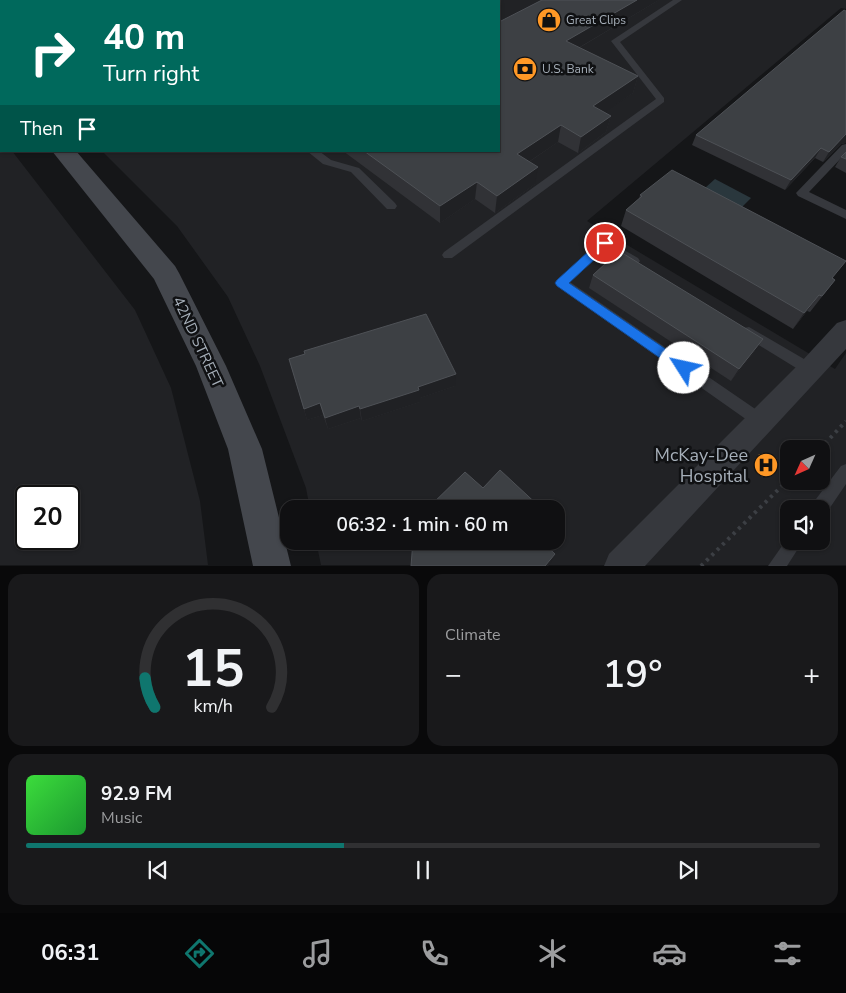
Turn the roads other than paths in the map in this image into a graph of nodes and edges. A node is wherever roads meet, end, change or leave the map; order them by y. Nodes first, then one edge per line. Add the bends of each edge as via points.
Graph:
1 (678, 0) edge
2 (846, 147) edge
3 (63, 152) edge
4 (313, 152) edge
5 (391, 206) dead end
6 (846, 215) edge
7 (448, 255) dead end
8 (646, 268) edge
9 (737, 324) edge
10 (846, 331) edge
11 (812, 370) junction
12 (762, 422) junction
13 (846, 471) edge
14 (825, 500) edge
15 (788, 550) edge
16 (272, 566) edge
17 (621, 566) edge
18 (776, 566) edge

1 - 7 lane via 615,41 661,100
2 - 6 lane via 802,193
3 - 16 main road, 42ND STREET via 165,273 211,366 245,449
4 - 5 lane via 327,162 355,170
8 - 12 lane via 605,243 561,283
9 - 11 lane
10 - 11 street
11 - 12 street
12 - 17 street
13 - 14 lane
15 - 18 lane

